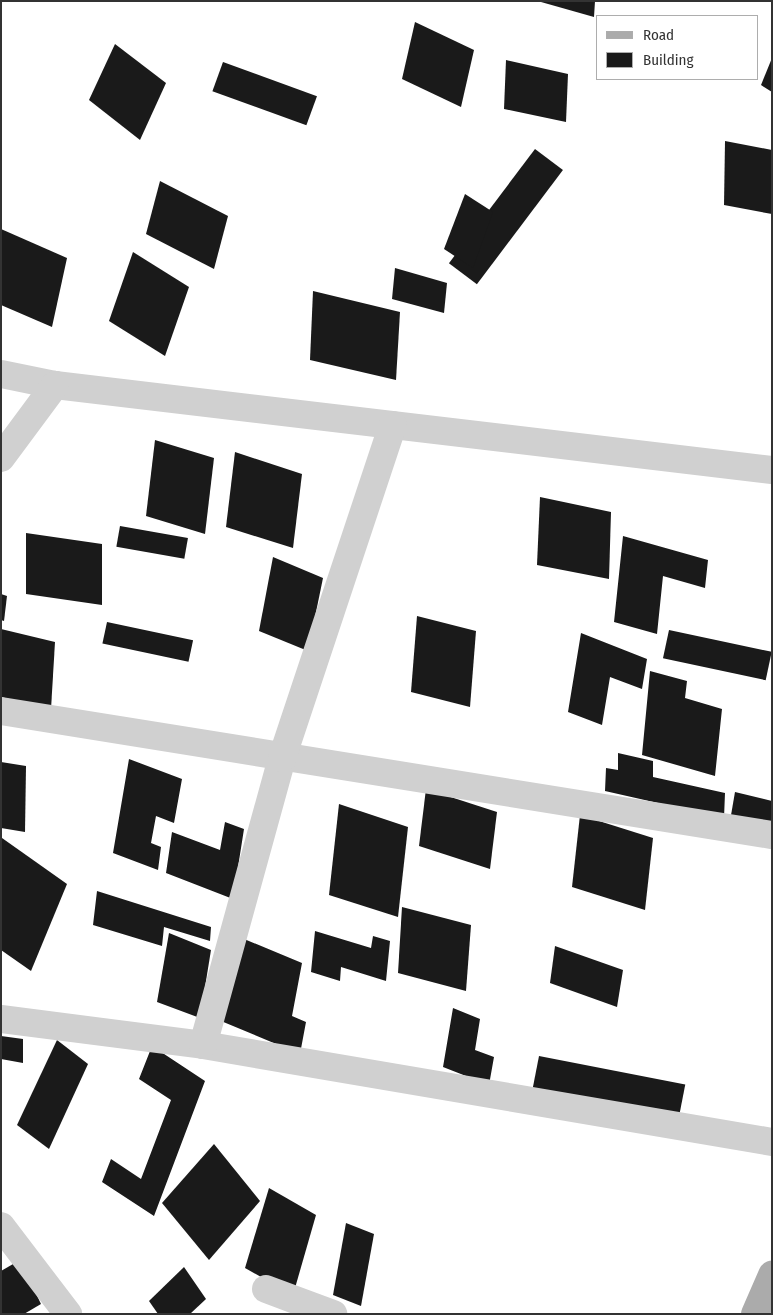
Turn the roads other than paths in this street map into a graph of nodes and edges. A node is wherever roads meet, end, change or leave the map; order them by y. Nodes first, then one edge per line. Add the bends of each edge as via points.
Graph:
1 (1, 374) edge
2 (55, 385) junction
3 (393, 425) junction
4 (1, 458) edge
5 (772, 470) edge
6 (1, 711) edge
7 (282, 758) junction
8 (772, 835) edge
9 (1, 1019) edge
10 (203, 1045) junction
11 (772, 1142) edge
12 (1, 1226) edge
13 (772, 1275) edge
14 (266, 1289) dead end
15 (68, 1314) edge
16 (333, 1314) edge
17 (755, 1314) edge

1 - 2 street
2 - 3 street
2 - 4 street
3 - 5 street
3 - 7 street
6 - 7 street
7 - 8 street
7 - 10 street
9 - 10 street
10 - 11 street
12 - 15 street
13 - 17 main road
14 - 16 street

